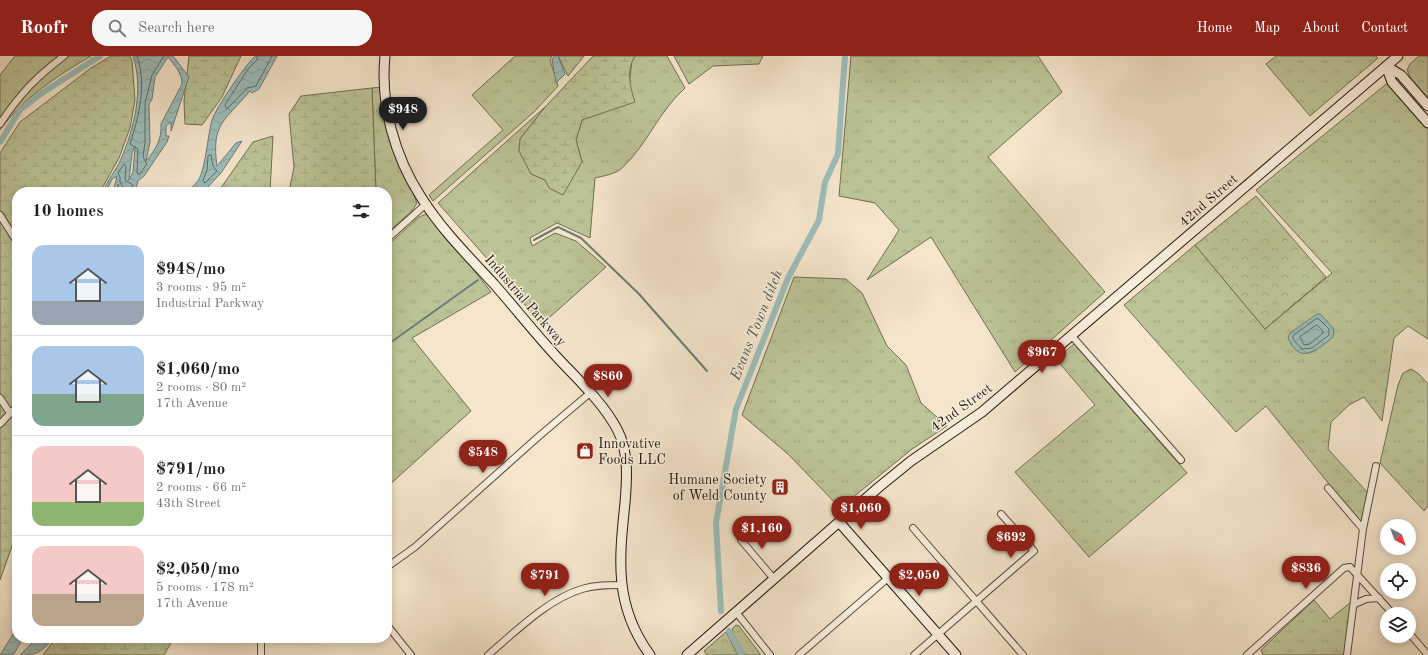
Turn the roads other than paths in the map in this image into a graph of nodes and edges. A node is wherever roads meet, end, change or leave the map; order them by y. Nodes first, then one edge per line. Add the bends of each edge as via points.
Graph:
1 (64, 56) edge
2 (385, 56) edge
3 (1398, 56) edge
4 (1382, 69) junction
5 (1428, 106) edge
6 (1428, 123) edge
7 (0, 124) edge
8 (426, 204) junction
9 (0, 215) edge
10 (12, 234) edge
11 (392, 235) edge
12 (1071, 335) junction
13 (590, 393) junction
14 (0, 398) edge
15 (10, 413) joint
16 (0, 424) edge
17 (1181, 460) dead end
18 (1376, 466) dead end
19 (1328, 488) dead end
20 (1001, 514) dead end
21 (749, 521) dead end
22 (839, 522) junction
23 (913, 528) dead end
24 (1363, 529) junction
25 (392, 563) edge
26 (1358, 576) junction
27 (888, 578) junction
28 (774, 579) junction
29 (622, 585) junction
30 (1379, 598) junction
31 (976, 601) junction
32 (1355, 604) junction
33 (1387, 607) edge
34 (736, 612) junction
35 (392, 631) edge
36 (938, 634) junction
37 (1416, 641) edge
38 (261, 643) edge
39 (261, 655) edge
40 (411, 655) edge
41 (488, 655) edge
42 (650, 655) edge
43 (687, 655) edge
44 (770, 655) edge
45 (799, 655) edge
46 (914, 655) edge
47 (956, 655) edge
48 (1023, 655) edge
49 (1247, 655) edge
50 (1347, 655) edge
51 (1428, 655) edge

1 - 7 street via 23,91
2 - 8 main road, Industrial Parkway via 384,83 390,125 403,163
3 - 4 main road, 42nd Street
4 - 5 main road via 1401,74
4 - 6 main road
4 - 12 main road, 42nd Street
8 - 11 street
8 - 13 main road, Industrial Parkway via 463,250
9 - 10 street
12 - 17 street
12 - 22 main road, 42nd Street via 982,412 911,461
13 - 25 street via 415,547
13 - 29 main road, Industrial Parkway via 617,429 625,454 626,480 620,562
14 - 15 street
15 - 16 street
18 - 24 street
19 - 24 street
20 - 31 street via 1034,551
21 - 28 street via 741,540
22 - 27 main road
22 - 28 main road, 42nd Street
23 - 31 street
24 - 26 street
26 - 30 street
26 - 32 street
26 - 49 street via 1350,568 1344,568
27 - 36 main road
27 - 45 street
28 - 34 main road, 42nd Street
29 - 41 street via 588,587 562,597
29 - 42 main road, Industrial Parkway via 633,628
30 - 32 street via 1366,599
30 - 33 street
31 - 36 street
31 - 48 street
32 - 50 street
34 - 43 main road, 42nd Street
34 - 44 street
35 - 40 street
36 - 46 street
36 - 47 main road
37 - 51 street
38 - 39 street

